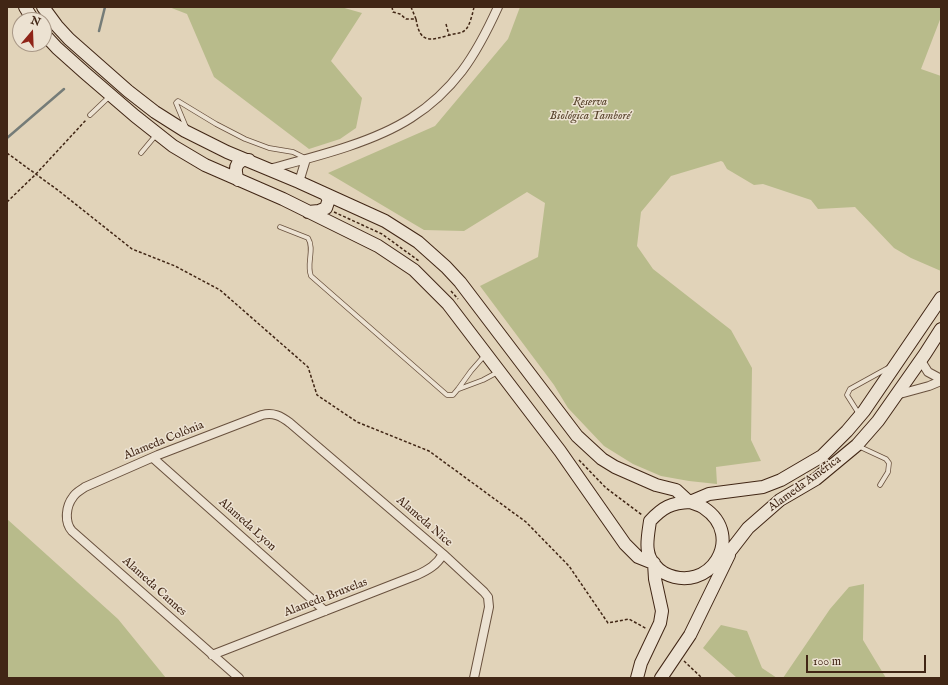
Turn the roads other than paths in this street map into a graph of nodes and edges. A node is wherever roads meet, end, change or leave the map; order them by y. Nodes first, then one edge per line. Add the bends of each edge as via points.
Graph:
1 (43, 7) edge
2 (498, 7) edge
3 (52, 43) edge
4 (110, 95) junction
5 (90, 115) road end
6 (189, 133) junction
7 (158, 134) junction
8 (140, 153) dead end
9 (306, 159) junction
10 (248, 160) junction
11 (269, 169) junction
12 (238, 180) junction
13 (299, 182) junction
14 (326, 194) junction
15 (308, 212) junction
16 (280, 227) dead end
17 (941, 298) edge
18 (923, 324) junction
19 (939, 332) edge
20 (485, 354) junction
21 (921, 361) junction
22 (896, 364) junction
23 (499, 372) junction
24 (941, 380) edge
25 (458, 389) junction
26 (896, 395) junction
27 (278, 415) joint
28 (860, 416) junction
29 (857, 445) junction
30 (153, 458) junction
31 (880, 485) dead end
32 (676, 490) junction
33 (709, 494) junction
34 (690, 502) junction
35 (68, 507) joint
36 (732, 550) junction
37 (443, 554) junction
38 (638, 557) junction
39 (719, 557) junction
40 (653, 563) junction
41 (720, 571) junction
42 (655, 579) junction
43 (325, 611) junction
44 (212, 655) junction
45 (239, 678) edge
46 (474, 678) edge
47 (637, 678) edge
48 (661, 678) edge

1 - 6 main road, Alameda América via 69,39 128,91 154,112
2 - 9 street via 462,71 421,111 382,133
3 - 4 main road
4 - 5 lane
4 - 7 main road
6 - 9 lane via 177,108 178,102 245,139 269,148 293,152
6 - 10 main road, Alameda América
7 - 8 lane
7 - 12 main road via 200,162
9 - 11 street
9 - 13 street
10 - 11 main road, Alameda América
10 - 12 main road via 238,163 235,171
11 - 13 main road, Alameda América
12 - 15 main road
13 - 14 main road, Alameda América
14 - 15 main road via 329,199 326,208
14 - 32 main road, Alameda América via 385,221 418,242 446,267 493,324 572,431 602,459 632,476
15 - 20 main road via 378,246 414,270 448,304
16 - 25 lane via 308,238 311,276 447,395 453,395
17 - 18 main road, Alameda América
18 - 19 main road via 928,321 935,323
18 - 22 main road, Alameda América
19 - 21 main road, Alameda América
20 - 23 main road
20 - 25 lane
21 - 24 street via 928,372
21 - 26 main road, Alameda América
22 - 28 main road, Alameda América
22 - 28 lane via 850,389 847,396
23 - 25 lane
23 - 38 main road via 560,451 625,544
24 - 26 street
26 - 29 main road, Alameda América
27 - 30 street, Alameda Colônia via 262,415
27 - 37 street, Alameda Nice
28 - 33 main road, Alameda América via 822,456 781,480 763,487
29 - 31 lane via 886,459 889,463 888,472
29 - 36 main road, Alameda América via 816,479 765,512 748,528
30 - 35 street, Alameda Colônia via 77,492
30 - 43 street, Alameda Lyon
32 - 33 main road, Alameda América
32 - 34 main road
33 - 34 main road, Alameda América
34 - 39 main road via 703,507 718,522 723,542
34 - 40 main road via 677,502 665,507 650,521 648,552
35 - 44 street, Alameda Cannes via 67,522 72,531
36 - 39 main road, Alameda América
36 - 41 main road
37 - 43 street, Alameda Bruxelas via 426,571
37 - 46 street, Alameda Nice via 488,597 488,613
38 - 40 main road
38 - 42 main road
39 - 40 main road via 704,573 694,578 683,579 662,571
39 - 41 main road
40 - 42 main road
41 - 48 main road via 690,635
42 - 47 main road via 662,611 660,623 641,663
43 - 44 street, Alameda Bruxelas
44 - 45 street, Alameda Cannes

